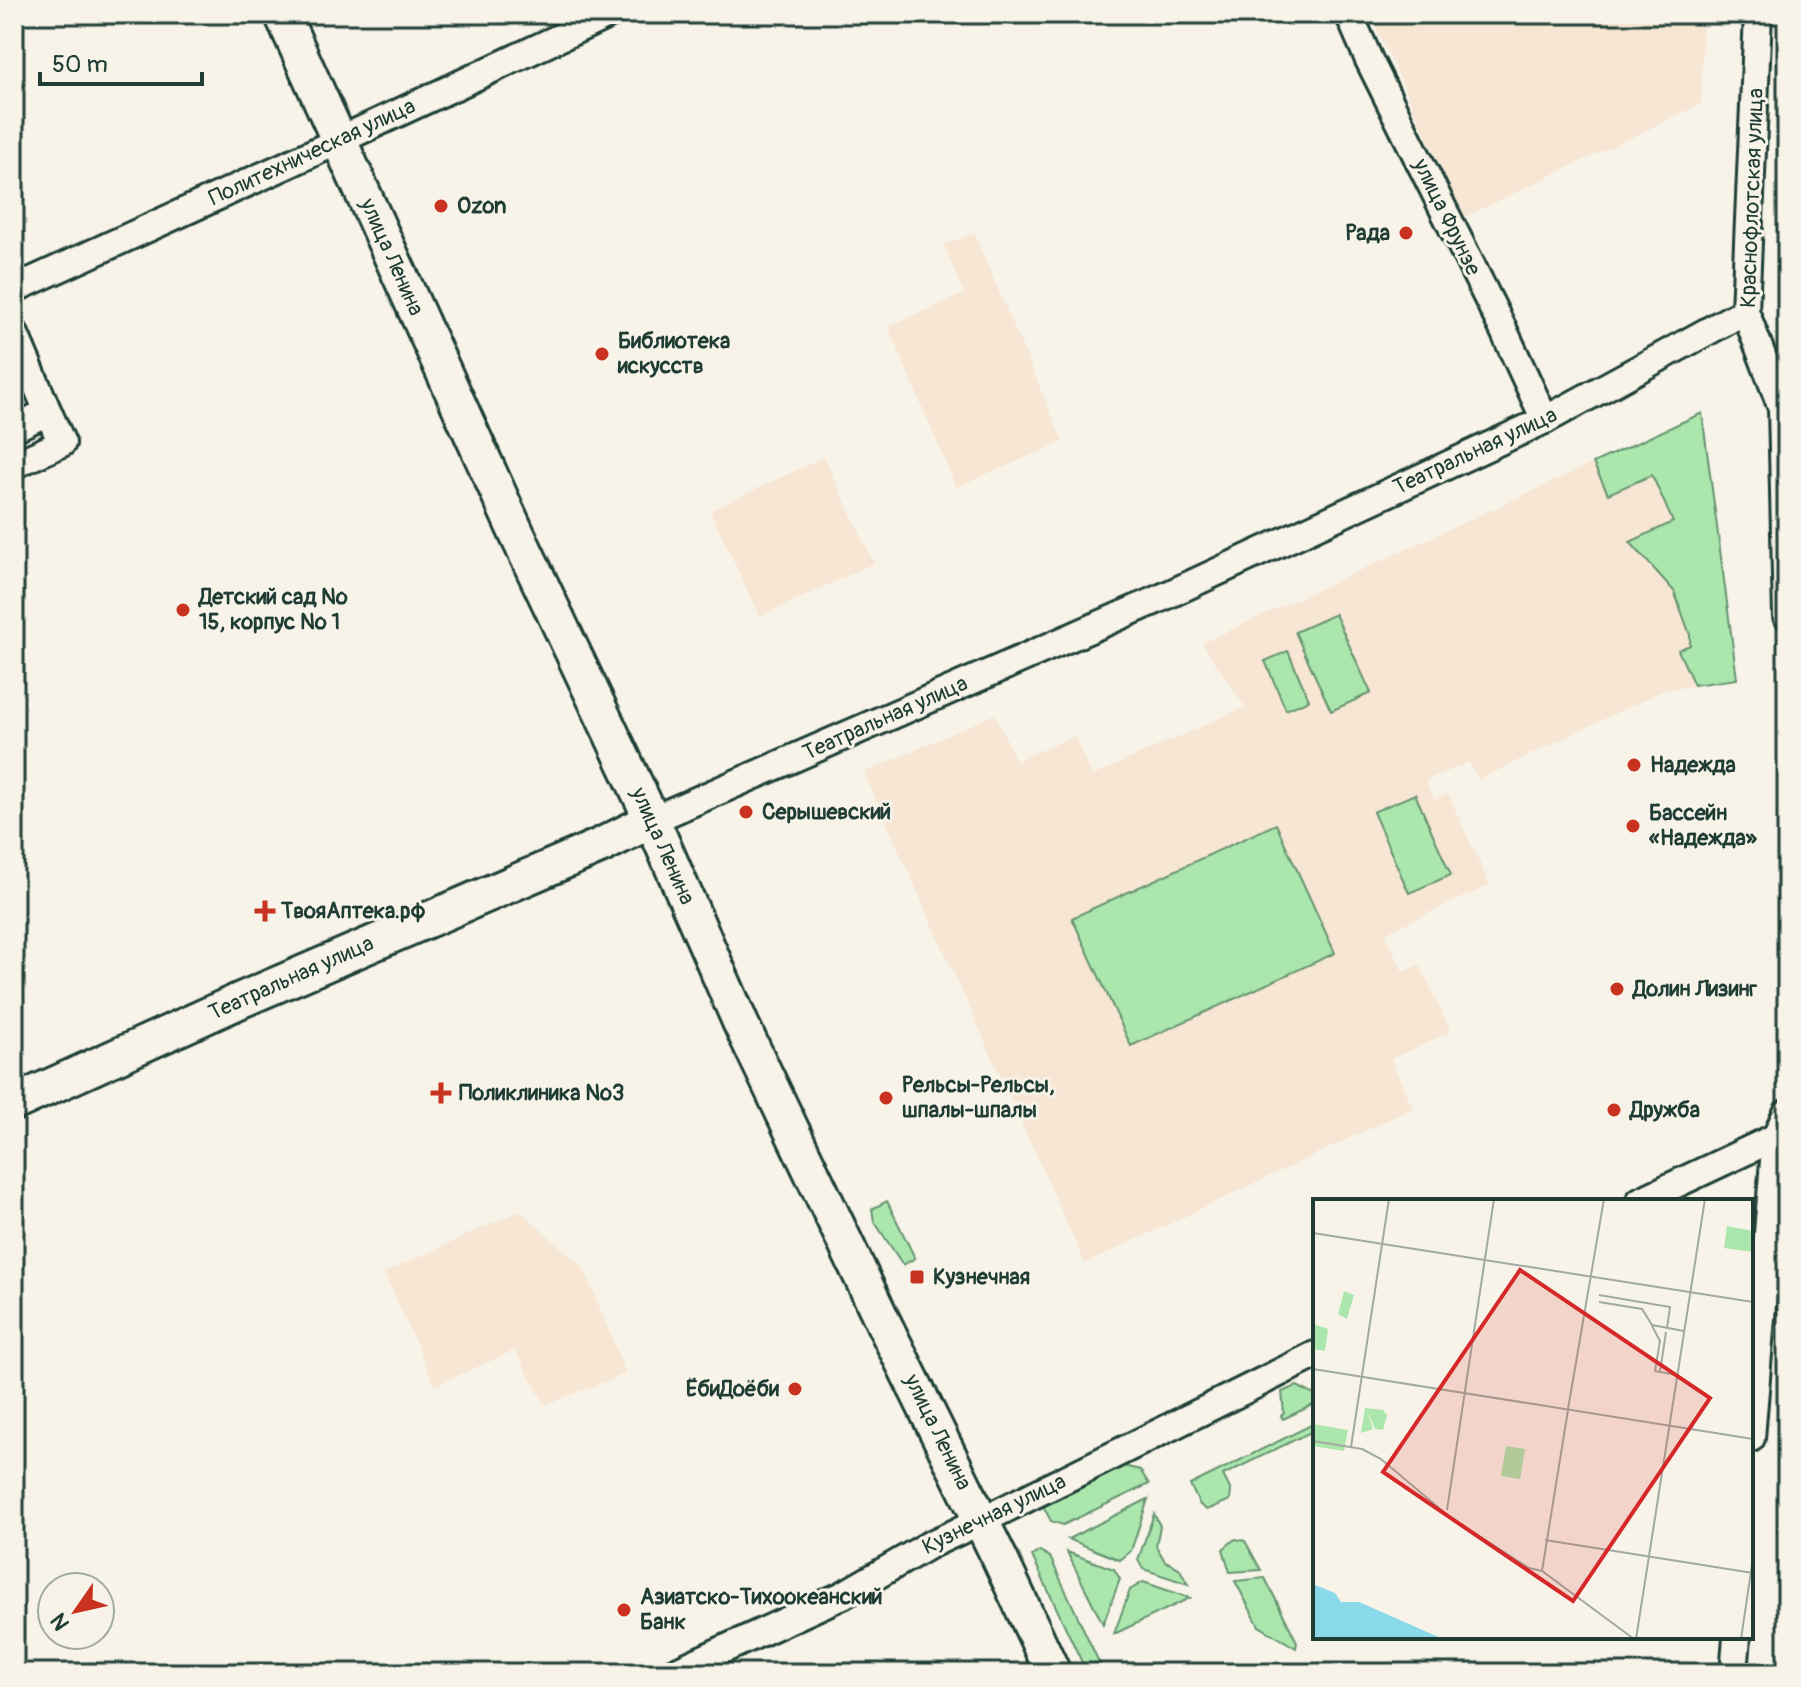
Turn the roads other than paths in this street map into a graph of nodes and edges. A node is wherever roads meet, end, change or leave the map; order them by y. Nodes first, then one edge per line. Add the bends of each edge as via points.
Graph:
1 (282, 14) edge
2 (610, 14) edge
3 (1349, 14) edge
4 (1758, 14) edge
5 (339, 139) junction
6 (14, 289) edge
7 (1745, 311) junction
8 (14, 332) edge
9 (48, 412) junction
10 (1545, 420) junction
11 (14, 428) edge
12 (14, 465) edge
13 (1787, 616) edge
14 (652, 820) junction
15 (14, 1103) edge
16 (1782, 1125) edge
17 (1644, 1199) edge
18 (1313, 1356) edge
19 (1753, 1418) edge
20 (981, 1521) junction
21 (1737, 1639) edge
22 (672, 1673) edge
23 (1053, 1673) edge
24 (1734, 1673) edge

1 - 5 main road, улица Ленина
2 - 5 street, Политехническая улица
3 - 10 street, улица Фрунзе
4 - 7 street, Краснофлотская улица
5 - 6 street, Политехническая улица
5 - 14 main road, улица Ленина
7 - 10 street, Театральная улица
7 - 13 street, Краснофлотская улица via 1782,408
8 - 9 street
9 - 11 street
9 - 12 street via 62,443
10 - 14 street, Театральная улица via 1161,598
14 - 15 main road, Театральная улица
14 - 20 main road, улица Ленина via 741,1024
16 - 17 street
16 - 19 street
18 - 20 street, Кузнечная улица
20 - 22 street, Кузнечная улица via 843,1595
20 - 23 main road, улица Ленина
21 - 24 street

